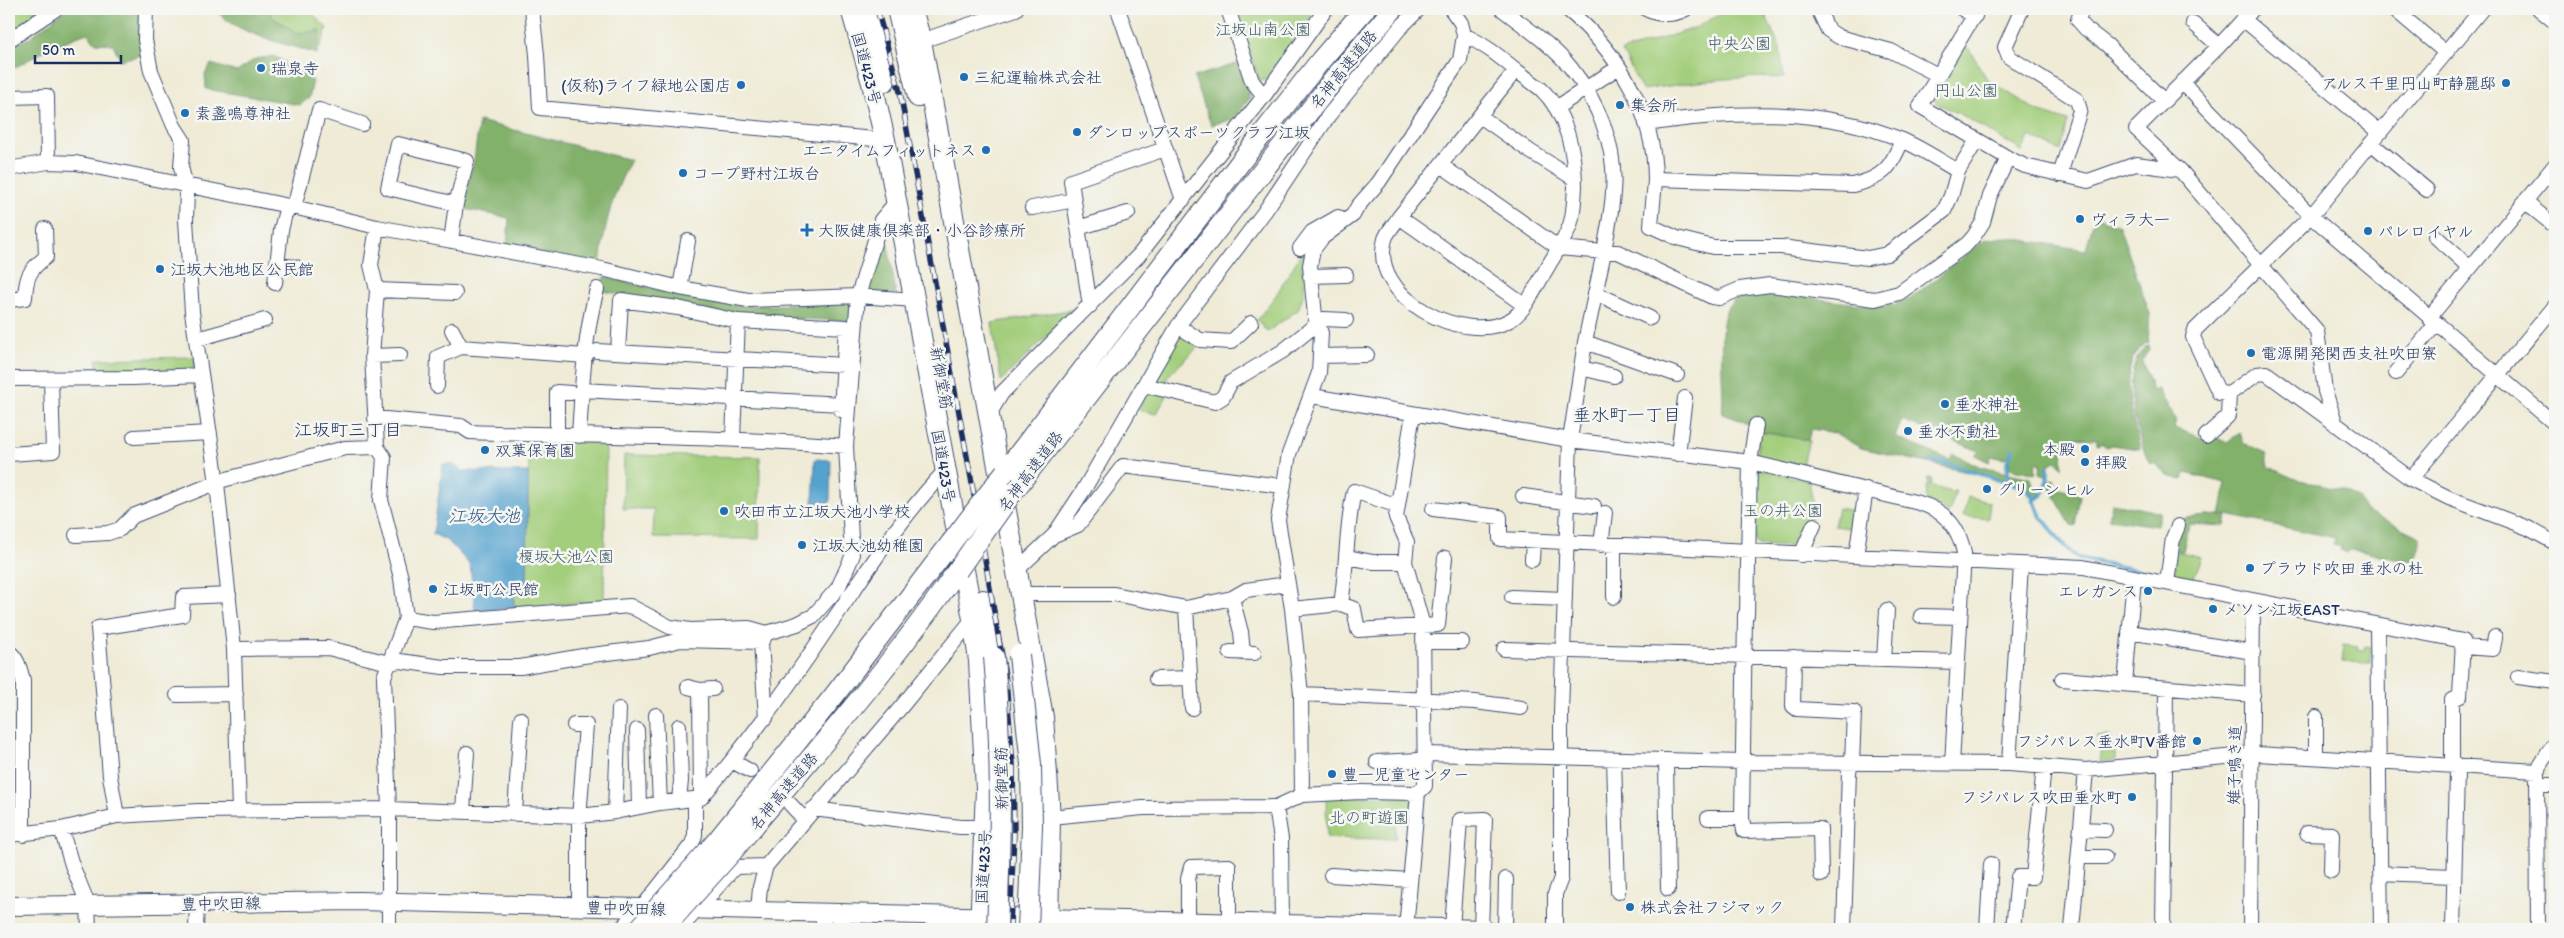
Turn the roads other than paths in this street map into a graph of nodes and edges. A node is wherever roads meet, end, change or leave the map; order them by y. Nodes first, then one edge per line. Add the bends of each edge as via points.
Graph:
1 (56, 9) edge
2 (146, 9) edge
3 (532, 9) edge
4 (851, 9) edge
5 (868, 9) edge
6 (897, 9) edge
7 (912, 9) edge
8 (1016, 9) edge
9 (1118, 9) edge
10 (1228, 9) edge
11 (1326, 9) edge
12 (1365, 9) edge
13 (1393, 9) edge
14 (1419, 9) edge
15 (1451, 9) edge
16 (1502, 9) edge
17 (1567, 9) edge
18 (1646, 9) edge
19 (1686, 9) edge
20 (1818, 9) edge
21 (1962, 9) edge
22 (2022, 9) edge
23 (2082, 9) edge
24 (2394, 9) edge
25 (2482, 9) edge
26 (2539, 9) edge
27 (1976, 12) edge
28 (2250, 12) edge
29 (2555, 22) edge
30 (2193, 23) dead end
31 (1464, 34) junction
32 (9, 40) edge
33 (921, 40) junction
34 (2220, 46) junction
35 (2446, 53) junction
36 (1619, 67) junction
37 (1516, 70) junction
38 (1938, 75) junction
39 (2182, 82) junction
40 (1585, 89) junction
41 (1264, 96) junction
42 (9, 97) edge
43 (2163, 100) junction
44 (1556, 108) junction
45 (1480, 116) junction
46 (362, 124) dead end
47 (1646, 124) junction
48 (2376, 138) junction
49 (886, 140) junction
50 (1902, 140) junction
51 (1977, 140) junction
52 (1165, 149) junction
53 (2008, 158) junction
54 (48, 162) junction
55 (2555, 165) edge
56 (1442, 166) junction
57 (9, 169) edge
58 (2180, 170) junction
59 (1958, 171) junction
60 (2060, 175) junction
61 (1575, 179) junction
62 (1655, 179) junction
63 (184, 184) junction
64 (2427, 190) dead end
65 (1074, 200) junction
66 (1183, 200) junction
67 (897, 201) junction
68 (2525, 202) junction
69 (456, 204) junction
70 (289, 206) junction
71 (1358, 206) junction
72 (1032, 208) dead end
73 (1128, 213) dead end
74 (2311, 216) junction
75 (1399, 217) junction
76 (2551, 223) dead end
77 (376, 227) junction
78 (1078, 228) junction
79 (45, 229) dead end
80 (2435, 236) dead end
81 (451, 241) junction
82 (688, 241) dead end
83 (1300, 248) dead end
84 (1559, 248) junction
85 (1604, 252) junction
86 (277, 266) junction
87 (2261, 266) junction
88 (296, 267) dead end
89 (2470, 268) junction
90 (1346, 275) dead end
91 (1310, 276) junction
92 (276, 283) dead end
93 (680, 288) junction
94 (597, 289) dead end
95 (376, 290) junction
96 (455, 293) dead end
97 (1595, 293) junction
98 (858, 296) junction
99 (9, 300) edge
100 (915, 300) junction
101 (1524, 305) junction
102 (1090, 306) junction
103 (2555, 306) edge
104 (1650, 318) dead end
105 (265, 320) dead end
106 (1346, 320) dead end
107 (738, 321) junction
108 (2432, 321) junction
109 (1251, 323) dead end
110 (1318, 323) junction
111 (1178, 326) junction
112 (452, 330) dead end
113 (197, 339) junction
114 (1585, 342) junction
115 (460, 347) junction
116 (618, 352) junction
117 (591, 353) junction
118 (400, 354) dead end
119 (1367, 355) dead end
120 (372, 356) junction
121 (1320, 356) junction
122 (737, 359) junction
123 (845, 365) junction
124 (1617, 365) junction
125 (1581, 368) junction
126 (1671, 370) dead end
127 (2396, 373) dead end
128 (200, 375) junction
129 (2498, 376) junction
130 (9, 379) edge
131 (51, 379) junction
132 (984, 383) junction
133 (1144, 385) junction
134 (438, 386) dead end
135 (576, 391) junction
136 (1002, 393) junction
137 (2229, 394) junction
138 (1312, 396) junction
139 (735, 398) junction
140 (1684, 398) dead end
141 (842, 404) junction
142 (990, 413) junction
143 (1413, 414) junction
144 (375, 418) junction
145 (2555, 424) edge
146 (1756, 425) dead end
147 (2336, 426) junction
148 (210, 433) junction
149 (558, 435) junction
150 (579, 436) junction
151 (2206, 436) dead end
152 (134, 437) dead end
153 (733, 438) junction
154 (1570, 440) junction
155 (842, 446) junction
156 (377, 447) junction
157 (9, 454) edge
158 (1678, 454) junction
159 (1750, 462) junction
160 (945, 471) junction
161 (2411, 479) junction
162 (217, 483) junction
163 (1282, 486) junction
164 (1866, 489) junction
165 (920, 496) junction
166 (1523, 496) dead end
167 (1567, 501) junction
168 (951, 502) junction
169 (1398, 506) junction
170 (1434, 509) dead end
171 (1814, 526) dead end
172 (2178, 526) dead end
173 (1054, 535) junction
174 (76, 536) dead end
175 (1533, 541) junction
176 (1566, 543) junction
177 (2555, 543) edge
178 (1013, 545) junction
179 (1608, 546) junction
180 (1038, 548) junction
181 (1749, 552) junction
182 (1801, 555) junction
183 (1856, 556) junction
184 (1347, 557) junction
185 (1445, 558) dead end
186 (1532, 560) dead end
187 (1405, 562) junction
188 (1963, 562) junction
189 (2021, 565) junction
190 (1017, 570) junction
191 (2134, 577) junction
192 (1288, 584) junction
193 (2167, 584) junction
194 (1021, 594) junction
195 (229, 595) junction
196 (1512, 597) dead end
197 (1614, 597) dead end
198 (1232, 598) junction
199 (1565, 599) junction
200 (2253, 601) junction
201 (1341, 604) junction
202 (1186, 608) junction
203 (1292, 609) junction
204 (1887, 610) dead end
205 (1921, 616) dead end
206 (1960, 617) junction
207 (406, 618) junction
208 (973, 618) junction
209 (2377, 624) junction
210 (1423, 626) junction
211 (2129, 632) junction
212 (764, 637) junction
213 (2495, 638) dead end
214 (1424, 642) junction
215 (1462, 642) dead end
216 (2462, 647) junction
217 (234, 649) junction
218 (1504, 649) dead end
219 (1564, 651) junction
220 (9, 652) edge
221 (2253, 652) junction
222 (1242, 653) dead end
223 (1745, 657) junction
224 (1794, 657) junction
225 (1884, 660) junction
226 (1957, 662) junction
227 (389, 664) junction
228 (2518, 677) dead end
229 (1190, 678) junction
230 (1156, 679) dead end
231 (2062, 679) dead end
232 (2555, 682) edge
233 (2125, 684) junction
234 (2166, 688) junction
235 (700, 689) dead end
236 (236, 694) junction
237 (1301, 694) junction
238 (177, 695) dead end
239 (2253, 695) junction
240 (1425, 699) junction
241 (1192, 708) dead end
242 (1521, 708) dead end
243 (619, 709) dead end
244 (656, 715) dead end
245 (2316, 717) dead end
246 (766, 718) junction
247 (521, 720) dead end
248 (574, 724) dead end
249 (679, 726) dead end
250 (637, 730) dead end
251 (2555, 742) edge
252 (467, 753) dead end
253 (1426, 754) junction
254 (2252, 754) junction
255 (1561, 757) junction
256 (2316, 757) junction
257 (1614, 759) junction
258 (1666, 760) junction
259 (732, 761) junction
260 (2379, 761) junction
261 (1377, 762) dead end
262 (1742, 762) junction
263 (2166, 762) junction
264 (1852, 763) junction
265 (1952, 764) junction
266 (2009, 764) junction
267 (2044, 766) junction
268 (2454, 766) junction
269 (2086, 770) junction
270 (2538, 770) junction
271 (748, 773) dead end
272 (2538, 785) junction
273 (2555, 786) edge
274 (1418, 793) junction
275 (1302, 795) junction
276 (698, 798) junction
277 (678, 800) junction
278 (660, 803) junction
279 (788, 806) dead end
280 (639, 807) junction
281 (1276, 807) junction
282 (389, 809) junction
283 (239, 810) junction
284 (463, 810) junction
285 (615, 812) junction
286 (515, 813) junction
287 (808, 814) junction
288 (117, 816) junction
289 (580, 816) junction
290 (1050, 817) junction
291 (1708, 818) dead end
292 (1742, 818) junction
293 (985, 827) junction
294 (2081, 829) junction
295 (61, 830) junction
296 (2105, 830) dead end
297 (2307, 832) dead end
298 (9, 835) edge
299 (23, 835) junction
300 (695, 835) junction
301 (727, 854) junction
302 (2079, 857) junction
303 (2106, 857) dead end
304 (1991, 864) dead end
305 (766, 866) junction
306 (2330, 871) dead end
307 (2380, 873) junction
308 (1331, 875) dead end
309 (1821, 875) dead end
310 (2453, 876) junction
311 (1506, 879) dead end
312 (1410, 880) junction
313 (1668, 889) dead end
314 (1618, 892) dead end
315 (389, 902) junction
316 (197, 903) junction
317 (88, 904) junction
318 (9, 906) edge
319 (579, 907) junction
320 (641, 909) junction
321 (697, 910) junction
322 (758, 912) junction
323 (823, 921) edge
324 (980, 922) edge
325 (1229, 923) junction
326 (1048, 924) edge
327 (1282, 924) junction
328 (1184, 925) edge
329 (1332, 927) edge
330 (1406, 928) edge
331 (1452, 928) edge
332 (89, 929) edge
333 (196, 929) edge
334 (389, 929) edge
335 (621, 929) edge
336 (639, 929) edge
337 (663, 929) edge
338 (680, 929) edge
339 (997, 929) edge
340 (1028, 929) edge
341 (1482, 929) edge
342 (1505, 929) edge
343 (1555, 929) edge
344 (1844, 929) edge
345 (1987, 929) edge
346 (2013, 929) edge
347 (2072, 929) edge
348 (2164, 929) edge
349 (2250, 929) edge
350 (2381, 929) edge
351 (2453, 929) edge
352 (2538, 929) edge

1 - 32 street
2 - 63 street via 145,40 151,71 183,140 181,166
3 - 49 street via 540,108
4 - 49 highway, 国道423号
5 - 339 highway, 新御堂筋, bridge via 898,141 994,658 1002,824
6 - 340 highway, 新御堂筋, bridge via 926,133 1019,655 1031,764
7 - 33 highway
8 - 33 street
9 - 52 street
10 - 41 street via 1252,81
11 - 41 street
12 - 301 highway, 名神高速道路, bridge via 1242,160 833,697
13 - 301 highway, 名神高速道路, bridge via 1314,104 1012,493 926,616 851,710
14 - 111 street via 1330,115 1265,211
15 - 31 street
16 - 40 street via 1554,50
17 - 36 street via 1590,28
18 - 19 street via 1664,15
20 - 38 street via 1828,30 1839,37 1891,51
21 - 27 street
22 - 60 street via 2004,47 2009,57 2077,100 2080,110
23 - 43 street via 2078,20 2086,29
24 - 35 street
25 - 35 street
26 - 29 street
27 - 38 street
28 - 34 street
28 - 48 street
30 - 34 street
31 - 37 street via 1485,44
31 - 71 street via 1460,60 1380,182
33 - 132 highway
34 - 39 street
35 - 48 street
36 - 40 street
36 - 47 street via 1632,88
37 - 44 street via 1542,90
37 - 45 street
38 - 51 street via 1920,106
39 - 43 street
39 - 74 street
40 - 44 street
40 - 85 street via 1600,116 1612,166 1614,192
41 - 66 street
42 - 54 street via 47,96
43 - 58 street via 2136,129
44 - 61 street via 1573,155
45 - 56 street
45 - 61 street
46 - 70 street via 319,110 296,200
47 - 50 street via 1693,117 1787,114 1851,123
47 - 62 street
48 - 64 street
48 - 74 street
49 - 67 highway, 国道423号
50 - 59 street
50 - 62 street via 1893,162 1883,173 1868,182 1853,185
51 - 53 street
51 - 59 street
52 - 65 street via 1071,181
52 - 66 street
53 - 60 street
53 - 85 street via 1990,196 1983,222 1967,244 1902,292 1886,298 1770,285 1757,285 1719,298 1712,297 1618,252
54 - 57 street
54 - 63 street via 76,163
55 - 68 street
56 - 75 street
56 - 84 street
58 - 60 street via 2141,163 2088,181
58 - 87 street
59 - 62 street via 1944,211 1887,254 1868,258 1781,247 1713,246 1676,238 1651,226
61 - 84 street via 1571,223
63 - 70 street
63 - 113 street via 187,191 192,312
65 - 72 street
65 - 78 street
66 - 102 street via 1139,255
67 - 98 street via 881,220
67 - 100 highway, 国道423号
68 - 76 street
68 - 89 street
69 - 69 street via 467,161 398,144 388,188
69 - 81 street
70 - 77 street
70 - 86 street via 280,230
71 - 83 street via 1312,232
71 - 91 street via 1353,215 1322,238 1313,250
73 - 78 street
74 - 87 street
74 - 108 street
75 - 101 street
75 - 101 street via 1385,239 1384,254 1386,270 1407,301 1463,327 1489,328 1510,320
77 - 81 street
77 - 95 street via 371,265
78 - 102 street
79 - 99 street via 46,257 26,280 25,298
80 - 89 street
81 - 93 street via 602,269
82 - 93 street
84 - 85 street
84 - 101 street
85 - 97 street
86 - 88 street
86 - 92 street
87 - 137 street via 2194,333 2217,391
87 - 147 street via 2318,333 2325,391
89 - 108 street
90 - 91 street
91 - 110 street
93 - 98 street via 748,300
94 - 117 street via 592,308
95 - 96 street
95 - 120 street
97 - 104 street
97 - 114 street
98 - 100 street
98 - 155 street via 854,375
100 - 160 highway, 国道423号
102 - 136 street
103 - 129 street
105 - 113 street
106 - 110 street via 1324,319
107 - 116 street via 621,300
107 - 122 street
107 - 123 street via 846,327
108 - 127 street
108 - 129 street
109 - 111 street via 1231,342 1200,340
110 - 121 street
110 - 133 street via 1283,351 1232,382 1223,397 1215,402
111 - 133 street
112 - 115 street
113 - 128 street
114 - 124 street
114 - 125 street
115 - 117 street
115 - 134 street via 438,357
116 - 117 street
116 - 122 street
117 - 135 street
118 - 120 street
119 - 121 street
120 - 144 street
121 - 138 street
122 - 123 street
122 - 139 street
123 - 141 street
124 - 125 street
124 - 126 street
125 - 154 street
128 - 131 street
128 - 148 street
129 - 145 street
129 - 161 street
130 - 131 street
131 - 157 street via 53,451
132 - 136 street
132 - 142 highway
133 - 173 street
135 - 139 street
135 - 149 street via 557,392
135 - 150 street
136 - 142 street
137 - 147 street via 2264,372
137 - 151 street via 2228,416
138 - 143 street
138 - 163 street via 1288,454
139 - 141 street
139 - 153 street
140 - 158 street
141 - 155 street
142 - 178 highway
143 - 154 street
143 - 169 street
144 - 149 street via 461,426 470,432
144 - 156 street
146 - 159 street
147 - 161 street
148 - 152 street
148 - 162 street
149 - 150 street
150 - 153 street
153 - 155 street
154 - 158 street
154 - 167 street
155 - 212 street via 852,557 847,573 813,616
156 - 162 street via 345,448
156 - 207 street via 384,457 382,500
158 - 159 street
159 - 164 street
159 - 181 street
160 - 165 street
160 - 168 highway, 国道423号
161 - 177 street via 2448,498 2528,528
162 - 174 street via 134,516 108,533
162 - 195 street
163 - 173 street via 1124,466 1078,525
163 - 192 street via 1278,520
164 - 183 street
164 - 188 street via 1926,504 1942,514 1958,534 1964,553
165 - 168 street via 941,495
165 - 246 street
166 - 167 street
167 - 176 street
167 - 179 street via 1600,509
168 - 208 highway, 国道423号
169 - 184 street via 1354,491
169 - 187 street via 1396,517 1407,542
170 - 175 street via 1500,517 1500,539
171 - 182 street
172 - 193 street via 2173,538
173 - 180 street
175 - 176 street
175 - 186 street
176 - 179 street
176 - 199 street
178 - 180 street via 1025,549
178 - 190 highway
179 - 181 street
179 - 197 street
180 - 190 street
181 - 182 street
181 - 223 street
182 - 183 street
183 - 188 street
184 - 187 street via 1373,562
184 - 201 street
185 - 210 street via 1438,625
187 - 210 street
188 - 189 street
188 - 206 street
189 - 191 street via 2082,567
189 - 266 street
190 - 194 highway
191 - 193 street
191 - 211 street
192 - 198 street via 1246,590
192 - 203 street
193 - 200 street
194 - 202 street via 1114,594
194 - 290 highway via 1043,718
195 - 217 street
195 - 288 street via 183,597 182,615 98,628 110,776
196 - 199 street
198 - 202 street
198 - 222 street via 1241,632
199 - 219 street
200 - 209 street
200 - 221 street, 雉子鳴き道
201 - 203 street
201 - 210 street via 1354,609 1358,630
202 - 229 street
203 - 237 street
204 - 225 street
205 - 206 street
206 - 226 street
207 - 212 street via 433,622 630,606 670,627 690,630 749,628
207 - 227 street
208 - 287 street
208 - 293 highway, 国道423号 via 980,681
209 - 216 street via 2463,641
209 - 260 street
210 - 214 street
211 - 221 street
211 - 233 street
212 - 227 street via 680,640 649,648 520,667 443,667 400,661
212 - 246 street
213 - 216 street via 2493,649
214 - 215 street
214 - 240 street
216 - 268 street via 2460,696 2452,700
217 - 227 street via 328,648
217 - 236 street
218 - 219 street
219 - 223 street
219 - 255 street
220 - 299 street via 20,667 23,680
221 - 239 street, 雉子鳴き道
223 - 224 street
223 - 262 street
224 - 225 street
224 - 264 street via 1793,706 1797,709 1854,712
225 - 226 street
226 - 265 street
227 - 282 street via 384,677
228 - 232 street
229 - 230 street
229 - 241 street
231 - 233 street
233 - 234 street
234 - 239 street
234 - 263 street
235 - 276 street
236 - 238 street
236 - 283 street
237 - 240 street
237 - 275 street
239 - 254 street, 雉子鳴き道
240 - 242 street
240 - 253 street
243 - 285 street
244 - 278 street
245 - 256 street
246 - 259 street
247 - 286 street
248 - 289 street via 586,725
249 - 277 street via 681,781
250 - 280 street
251 - 270 street
252 - 284 street
253 - 255 street
253 - 261 street via 1418,760
253 - 274 street via 1425,786
254 - 256 street
254 - 263 street
254 - 349 street, 雉子鳴き道
255 - 257 street
255 - 343 street via 1561,878 1555,894
256 - 260 street
257 - 258 street
257 - 314 street
258 - 262 street
258 - 313 street
259 - 271 street
259 - 276 street
260 - 268 street
260 - 307 street
262 - 264 street
262 - 292 street
263 - 269 street
263 - 348 street
264 - 265 street
264 - 344 street via 1849,771
265 - 266 street
266 - 267 street
267 - 269 street
267 - 346 street via 2033,877 2018,877
268 - 270 street
268 - 310 street via 2457,772
269 - 294 street
270 - 272 street
272 - 273 street
272 - 352 street
274 - 275 street
274 - 312 street
275 - 281 street
276 - 277 street
276 - 300 street
277 - 278 street
278 - 280 street
279 - 287 street
280 - 285 street
281 - 290 street via 1143,808
281 - 327 street via 1281,839
282 - 283 street
282 - 284 street
282 - 315 street
283 - 288 street
284 - 286 street
285 - 289 street
286 - 289 street
287 - 293 street
287 - 305 street
288 - 295 street
289 - 319 street
290 - 326 highway
291 - 292 street
292 - 309 street via 1744,831 1820,829
293 - 324 highway, 国道423号
294 - 296 street
294 - 302 street
295 - 299 street
295 - 317 street
297 - 306 street via 2332,834
298 - 299 street
300 - 301 street
300 - 320 street via 692,844
301 - 305 street
301 - 321 street
301 - 336 highway, 名神高速道路, bridge
301 - 337 highway, 名神高速道路, bridge
302 - 303 street
302 - 347 street
304 - 345 street
305 - 322 street
307 - 310 street
307 - 350 street
308 - 312 street via 1356,871
310 - 351 street
311 - 342 street
312 - 330 street
315 - 316 main road, 豊中吹田線
315 - 319 main road, 豊中吹田線
315 - 334 street
316 - 317 main road, 豊中吹田線
316 - 333 street
317 - 318 main road, 豊中吹田線
317 - 332 street
319 - 320 main road, 豊中吹田線
320 - 321 main road, 豊中吹田線
320 - 335 street
321 - 322 main road, 豊中吹田線
321 - 338 street
322 - 323 main road, 豊中吹田線
323 - 324 main road, 豊中吹田線
324 - 326 main road, 豊中吹田線
325 - 327 main road, 豊中吹田線
325 - 328 main road, 豊中吹田線
325 - 328 street via 1230,866 1191,867
326 - 328 main road, 豊中吹田線
327 - 329 main road, 豊中吹田線
329 - 330 main road, 豊中吹田線
330 - 331 main road, 豊中吹田線
331 - 341 main road, 豊中吹田線
331 - 341 street via 1460,820 1484,819

